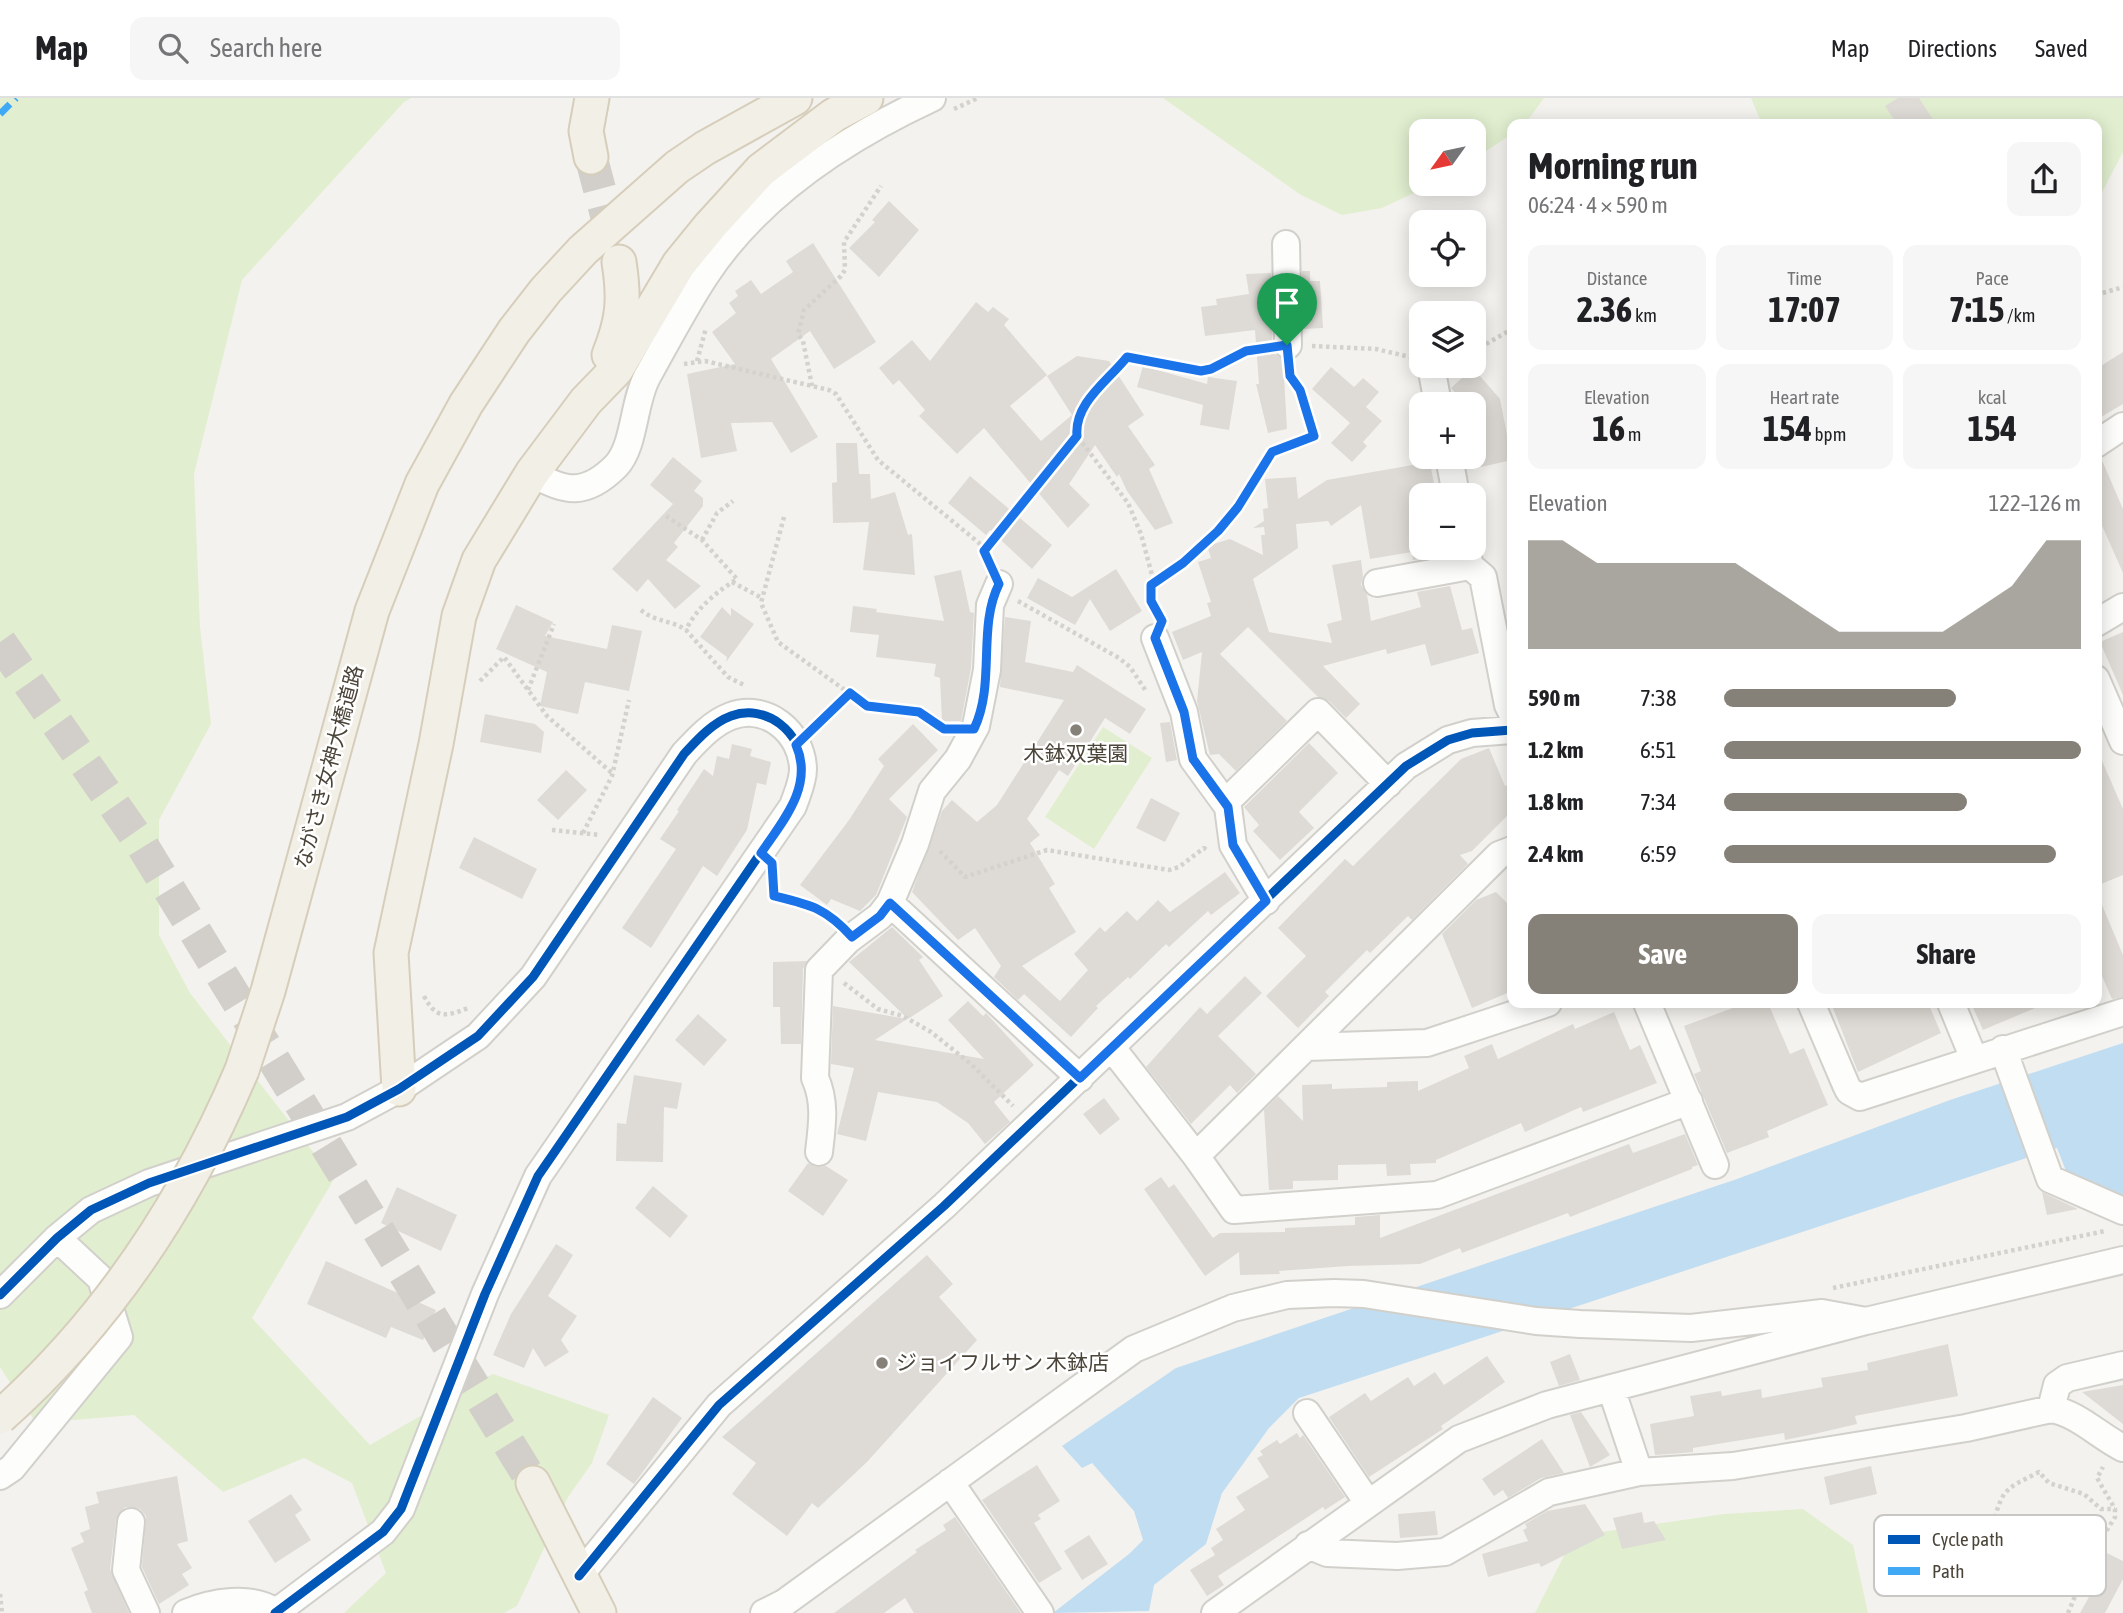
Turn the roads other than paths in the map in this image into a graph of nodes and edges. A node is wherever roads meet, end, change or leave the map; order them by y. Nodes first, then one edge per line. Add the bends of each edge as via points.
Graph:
1 (592, 98) edge
2 (764, 98) edge
3 (795, 98) edge
4 (866, 98) edge
5 (942, 104) edge
6 (705, 148) junction
7 (591, 157) tunnel mouth
8 (1286, 244) dead end
9 (620, 262) tunnel mouth
10 (1287, 345) road end
11 (586, 401) junction
12 (2123, 426) edge
13 (2102, 440) edge
14 (531, 472) junction
15 (1458, 560) edge
16 (1470, 560) edge
17 (1377, 583) dead end
18 (999, 584) road end
19 (2123, 607) edge
20 (2102, 619) edge
21 (1155, 638) road end
22 (2102, 693) edge
23 (1507, 700) edge
24 (1507, 730) edge
25 (2123, 741) edge
26 (1388, 784) junction
27 (1226, 802) junction
28 (1507, 851) edge
29 (1266, 901) junction
30 (890, 903) junction
31 (1533, 1008) edge
32 (1649, 1008) edge
33 (1813, 1008) edge
34 (1953, 1008) edge
35 (2093, 1012) edge
36 (2123, 1012) edge
37 (1306, 1047) junction
38 (1112, 1048) junction
39 (2005, 1058) junction
40 (1974, 1059) junction
41 (1080, 1078) junction
42 (399, 1089) junction
43 (1689, 1101) junction
44 (819, 1152) dead end
45 (1196, 1156) junction
46 (1715, 1165) dead end
47 (2116, 1221) edge
48 (57, 1238) junction
49 (2123, 1261) edge
50 (0, 1295) edge
51 (1866, 1321) junction
52 (2123, 1365) edge
53 (1611, 1388) junction
54 (2051, 1409) junction
55 (1307, 1413) dead end
56 (0, 1417) edge
57 (2119, 1446) edge
58 (1639, 1472) junction
59 (0, 1476) edge
60 (950, 1482) junction
61 (533, 1483) tunnel mouth
62 (1368, 1503) junction
63 (131, 1522) dead end
64 (1308, 1545) junction
65 (579, 1576) junction
66 (767, 1612) edge
67 (146, 1613) edge
68 (186, 1613) edge
69 (275, 1613) edge
70 (599, 1613) edge
71 (1040, 1613) edge
72 (1215, 1613) edge

1 - 7 main road via 586,131
2 - 6 main road
3 - 6 main road
4 - 11 main road via 834,115 761,170 679,264 616,370
5 - 14 street via 894,115 797,179 746,224 705,275 641,387 627,444 616,465 574,490 550,484
6 - 56 main road, ながさき女神大橋道路, bridge via 583,250 546,289 466,404 422,484 372,611 268,991 220,1122 161,1229 125,1282 66,1352
8 - 10 street
9 - 11 main road via 622,321
11 - 14 main road
12 - 13 street
14 - 42 main road via 479,560 459,616 391,953
15 - 17 street
16 - 23 street via 1483,577
18 - 30 street via 990,605 981,709 958,759 932,791
19 - 20 street
21 - 27 street via 1184,712 1193,759
22 - 25 street
24 - 26 street via 1448,740 1406,766
26 - 27 street via 1318,712
26 - 29 street
27 - 29 street via 1233,845
28 - 37 street
29 - 38 street
30 - 41 street
30 - 44 street via 819,970 815,1078 823,1112
31 - 37 street via 1427,1043
32 - 43 street
33 - 40 street via 1849,1091 1860,1097
34 - 40 street
35 - 36 street
35 - 39 street
37 - 45 street
38 - 41 street
38 - 45 street
39 - 40 street
39 - 47 street via 2050,1179
41 - 65 street via 944,1206 719,1405
42 - 48 street via 347,1117 149,1183 91,1210
42 - 69 street via 478,1036 534,977 684,754 708,730 734,715 753,712 785,728 803,769 793,806 538,1176 485,1294 401,1509 383,1532
43 - 45 street via 1437,1195 1234,1210
43 - 46 street
48 - 50 street
48 - 59 street via 101,1279 119,1337 12,1468
49 - 51 street
51 - 53 street
51 - 60 street via 1822,1313 1691,1328 1634,1326 1536,1321 1364,1294 1287,1295 1233,1308 1134,1349
52 - 54 street via 2067,1378 2057,1385
53 - 58 street
53 - 62 street via 1547,1405 1459,1439
54 - 57 street via 2064,1411
54 - 58 street via 1966,1428 1733,1466
55 - 62 street
58 - 64 street via 1549,1492 1445,1552 1397,1556 1327,1553
60 - 66 street
60 - 71 street
61 - 65 main road
62 - 64 street
63 - 67 street via 126,1570
64 - 72 street
65 - 70 main road
68 - 69 street via 230,1602 268,1607

